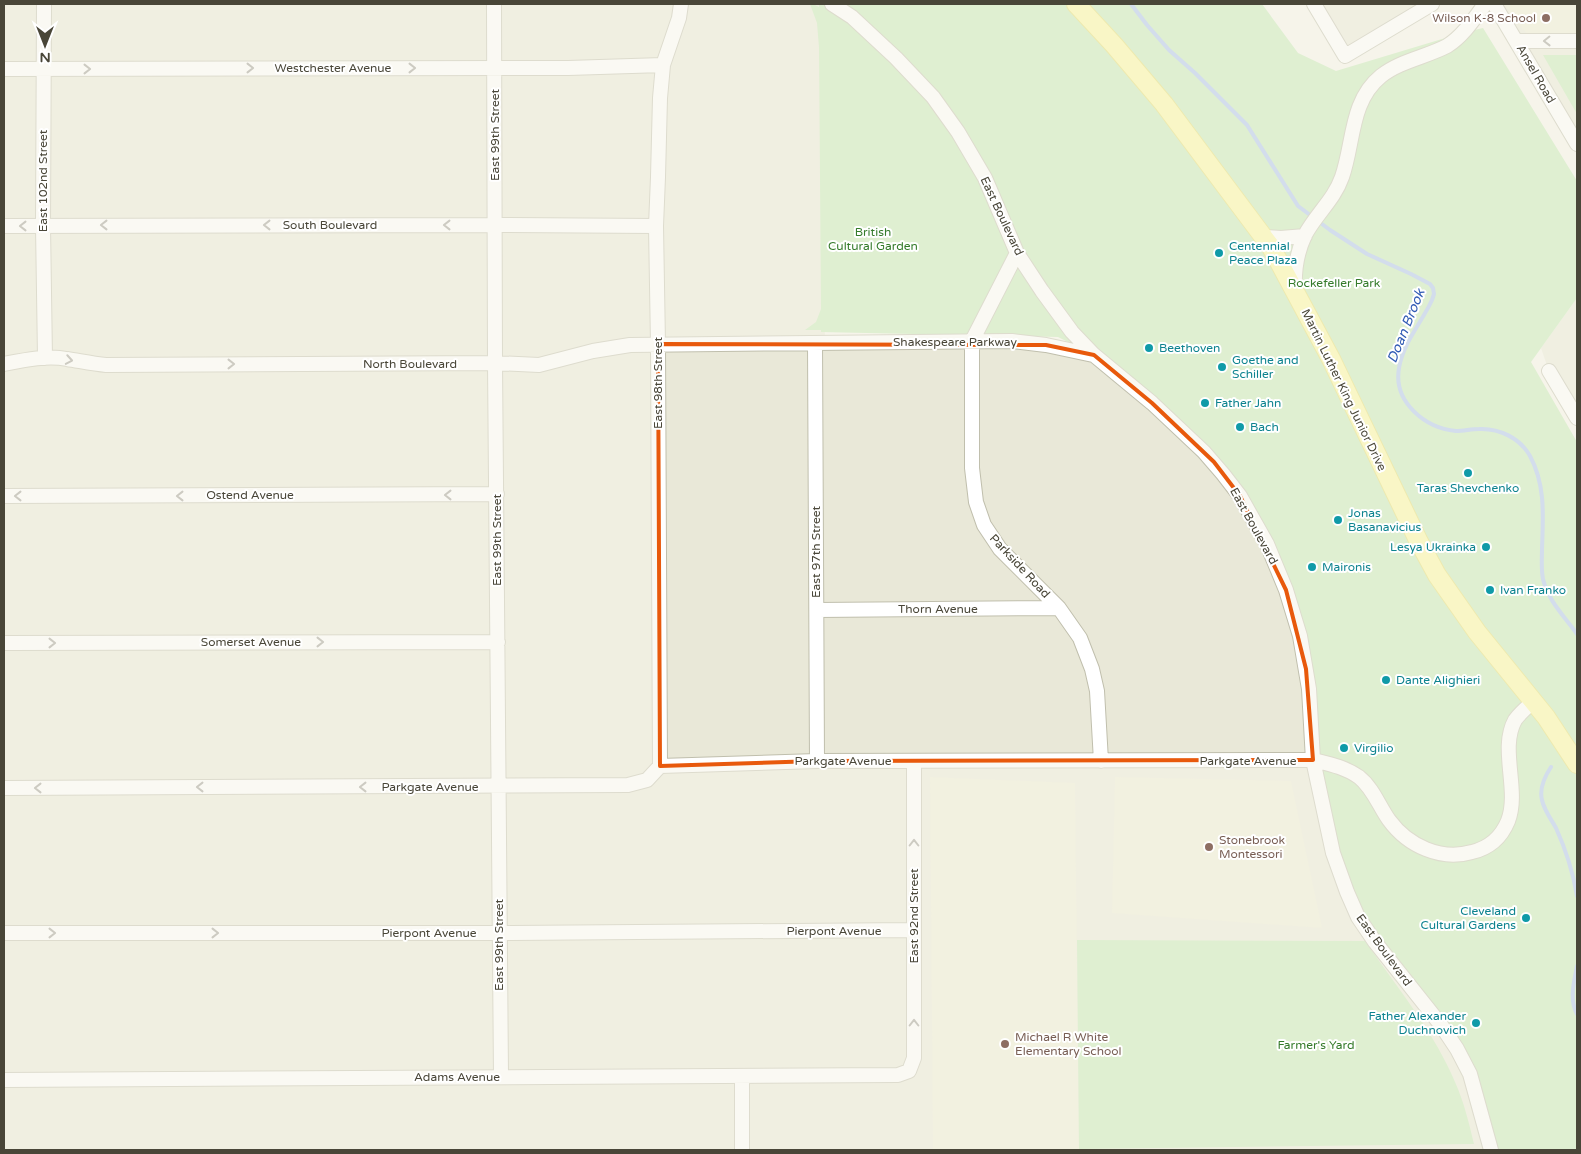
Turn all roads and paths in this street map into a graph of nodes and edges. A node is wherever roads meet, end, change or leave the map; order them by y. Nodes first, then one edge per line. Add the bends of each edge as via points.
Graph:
1 (44, 4) edge
2 (494, 4) edge
3 (681, 4) edge
4 (832, 4) edge
5 (1076, 4) edge
6 (1314, 4) edge
7 (1432, 4) edge
8 (1485, 4) edge
9 (1494, 4) edge
10 (1517, 41) junction
11 (1577, 41) edge
12 (663, 65) junction
13 (495, 68) junction
14 (4, 69) edge
15 (44, 69) junction
16 (1576, 140) edge
17 (495, 225) junction
18 (4, 226) edge
19 (43, 226) junction
20 (656, 226) junction
21 (1308, 232) junction
22 (1264, 237) junction
23 (1018, 253) junction
24 (1295, 290) junction
25 (972, 342) junction
26 (815, 343) junction
27 (658, 344) junction
28 (1094, 355) junction
29 (45, 358) junction
30 (4, 364) edge
31 (495, 364) junction
32 (1549, 371) dead end
33 (1577, 418) edge
34 (496, 494) junction
35 (4, 496) edge
36 (1059, 608) junction
37 (817, 610) junction
38 (498, 642) junction
39 (4, 643) edge
40 (1534, 702) junction
41 (1313, 760) junction
42 (817, 761) junction
43 (914, 761) junction
44 (1101, 761) junction
45 (1576, 762) edge
46 (660, 766) junction
47 (499, 786) junction
48 (4, 788) edge
49 (914, 930) junction
50 (4, 933) edge
51 (499, 933) junction
52 (909, 1071) joint
53 (501, 1076) junction
54 (742, 1077) junction
55 (4, 1080) edge
56 (742, 1150) edge
57 (1491, 1150) edge

1 - 15 street, East 102nd Street
2 - 13 street, East 99th Street
3 - 12 street, East 98th Street
4 - 23 street, East Boulevard via 852,17 933,97 958,132 984,178
5 - 22 main road, Martin Luther King Junior Drive via 1164,104
6 - 7 street via 1345,56
8 - 21 street via 1454,40 1392,69 1371,87 1355,119 1341,178
9 - 10 street, Ansel Road
11 -> 10 street
10 - 16 street, Ansel Road
12 - 13 street, Westchester Avenue
12 - 20 street, East 98th Street
15 -> 13 street, Westchester Avenue
13 - 17 street, East 99th Street
14 - 15 street, Westchester Avenue
15 - 19 street, East 102nd Street
17 -> 19 street, South Boulevard
17 - 20 street, South Boulevard
17 - 31 street, East 99th Street
19 -> 18 street, South Boulevard
19 - 29 street, East 102nd Street
20 - 27 street, East 98th Street
21 - 22 street via 1281,238
21 - 24 street via 1296,263
22 - 24 main road, Martin Luther King Junior Drive
23 - 25 street, Parkside Road
23 - 28 street, East Boulevard via 1072,332
24 - 40 main road, Martin Luther King Junior Drive via 1437,575 1472,625
25 - 26 street, Shakespeare Parkway
25 - 28 street, Shakespeare Parkway via 1046,345
25 - 36 street, Parkside Road via 972,468 976,502 984,526 1000,549
26 - 27 street, North Boulevard
26 - 37 street, East 97th Street
27 - 31 street, North Boulevard via 602,349 539,365
27 - 46 street, East 98th Street
28 - 41 street, East Boulevard via 1152,402 1214,462 1240,496 1267,544 1300,636 1308,688
29 - 30 street, North Boulevard
29 -> 31 street, North Boulevard via 106,365
31 - 34 street, East 99th Street
32 - 33 street
34 -> 35 street, Ostend Avenue
34 - 38 street, East 99th Street
36 - 37 street, Thorn Avenue
36 - 44 street, Parkside Road via 1080,638 1092,669 1098,702
37 - 42 street, East 97th Street
39 -> 38 street, Somerset Avenue
38 - 47 street, East 99th Street
40 - 41 street, Parkgate Avenue via 1516,719 1511,732 1513,802 1505,828 1492,844 1481,850 1456,855 1436,853 1411,841 1389,820 1361,778 1341,767
40 - 45 main road, Martin Luther King Junior Drive
41 - 44 street, Parkgate Avenue
41 - 57 street, East Boulevard via 1333,852 1354,908 1375,942 1457,1049 1470,1074
42 - 43 street, Parkgate Avenue
42 - 46 street, Parkgate Avenue
43 - 44 street, Parkgate Avenue
49 -> 43 street, East 92nd Street
46 - 47 street, Parkgate Avenue via 647,780 628,785
47 -> 48 street, Parkgate Avenue
47 - 51 street, East 99th Street
49 - 51 street, Pierpont Avenue
52 -> 49 street, East 92nd Street via 914,1058
50 -> 51 street, Pierpont Avenue
51 - 53 street, East 99th Street
52 - 54 street, Adams Avenue via 898,1076
53 - 54 street, Adams Avenue
53 - 55 street, Adams Avenue
54 - 56 street

